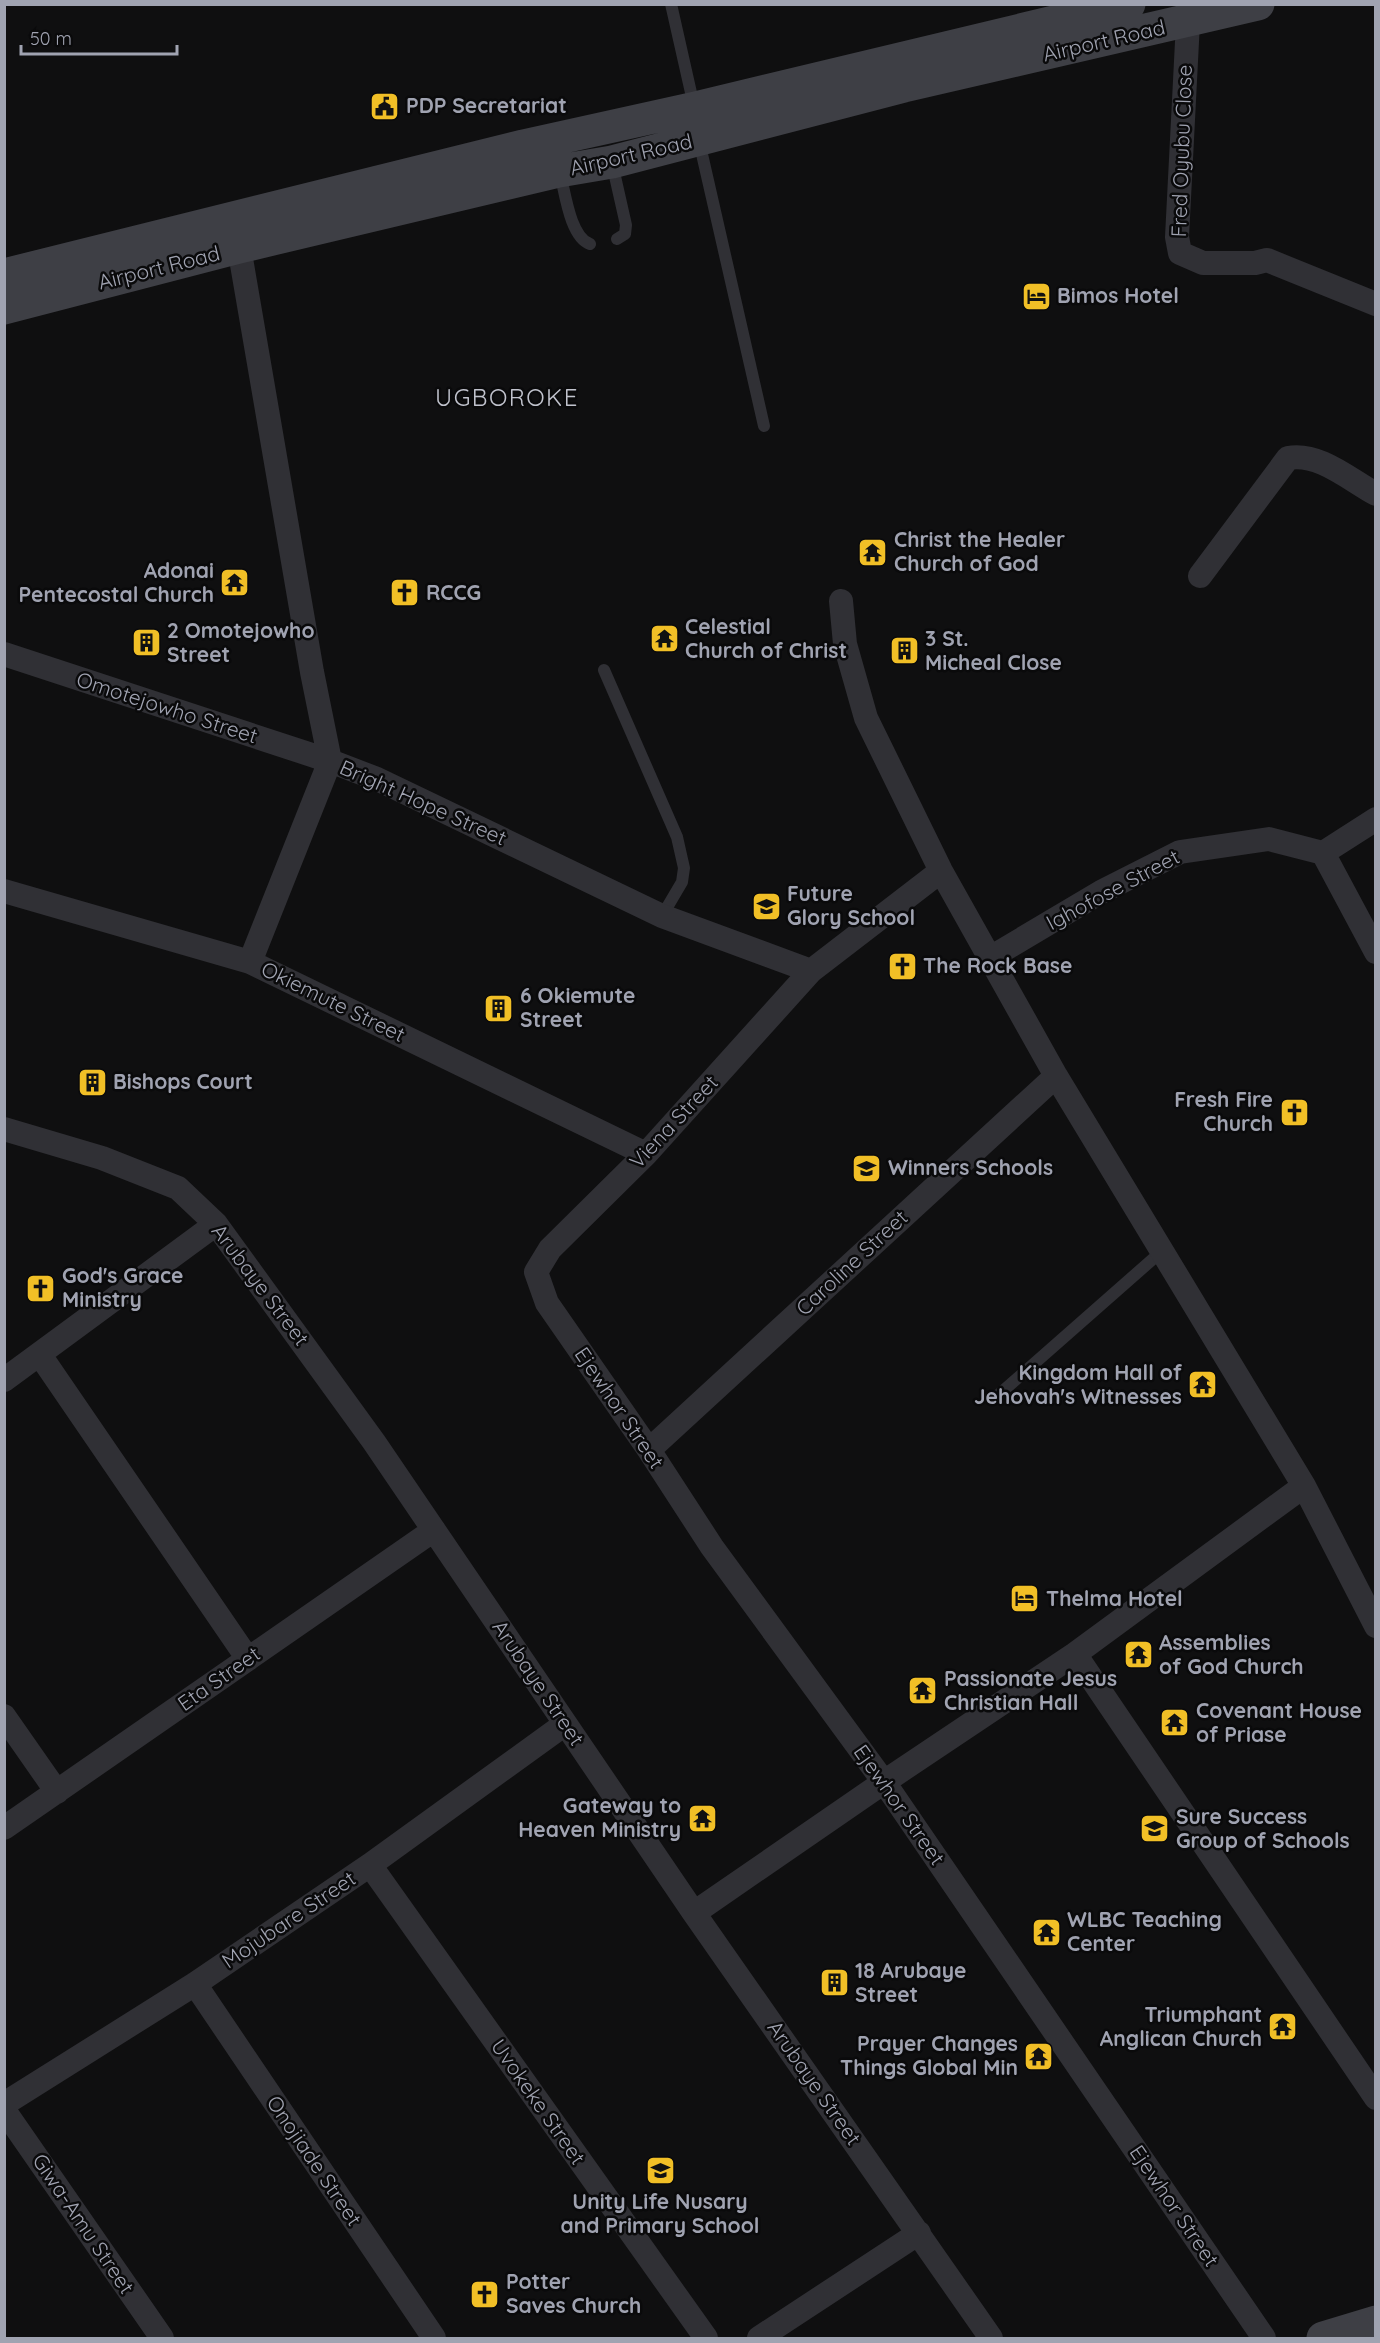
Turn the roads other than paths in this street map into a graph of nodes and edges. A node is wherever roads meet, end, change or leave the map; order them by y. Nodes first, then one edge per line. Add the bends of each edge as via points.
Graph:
1 (671, 4) edge
2 (1130, 4) edge
3 (1258, 4) edge
4 (1188, 22) junction
5 (697, 124) junction
6 (612, 162) junction
7 (559, 171) junction
8 (617, 239) dead end
9 (590, 244) dead end
10 (238, 248) junction
11 (4, 275) edge
12 (1376, 304) edge
13 (4, 308) edge
14 (764, 426) dead end
15 (1376, 494) edge
16 (1200, 576) dead end
17 (841, 601) dead end
18 (4, 654) edge
19 (604, 670) dead end
20 (330, 761) junction
21 (1376, 819) edge
22 (1323, 853) junction
23 (941, 871) junction
24 (4, 891) edge
25 (662, 916) junction
26 (1376, 952) edge
27 (990, 958) junction
28 (250, 962) junction
29 (811, 971) junction
30 (1056, 1076) junction
31 (4, 1129) edge
32 (646, 1154) junction
33 (216, 1224) junction
34 (1161, 1251) junction
35 (536, 1272) joint
36 (40, 1354) junction
37 (4, 1380) edge
38 (996, 1397) dead end
39 (649, 1450) junction
40 (1304, 1486) junction
41 (434, 1530) junction
42 (1376, 1626) edge
43 (1076, 1654) junction
44 (248, 1659) junction
45 (4, 1716) edge
46 (565, 1724) junction
47 (884, 1782) junction
48 (57, 1792) junction
49 (4, 1828) edge
50 (370, 1865) junction
51 (694, 1913) junction
52 (195, 1984) junction
53 (1376, 2098) edge
54 (4, 2104) edge
55 (4, 2110) edge
56 (919, 2233) junction
57 (1368, 2328) edge
58 (162, 2338) edge
59 (434, 2338) edge
60 (706, 2338) edge
61 (759, 2338) edge
62 (991, 2338) edge
63 (1264, 2338) edge
64 (1323, 2338) edge

1 - 5 lane
2 - 5 main road, Airport Road
3 - 4 main road, Airport Road
4 - 5 main road, Airport Road via 904,86
4 - 12 street, Fred Oyubu Close via 1177,237 1180,253 1203,263 1267,260
5 - 6 main road, Airport Road
5 - 11 main road, Airport Road via 523,146
5 - 14 lane
6 - 7 main road, Airport Road
6 - 8 lane via 626,225 625,234
7 - 9 lane via 575,231
7 - 10 main road, Airport Road
10 - 13 main road, Airport Road
10 - 20 street, Bright Hope Street
15 - 16 street via 1313,459 1288,458
17 - 23 street via 845,644 866,718
18 - 20 street, Omotejowho Street
19 - 25 lane via 677,837 682,858 682,882
20 - 25 street, Bright Hope Street via 377,779
20 - 28 street
21 - 22 street
22 - 26 street
22 - 27 street, Ighofose Street via 1269,839 1180,852 1101,892
23 - 27 street
23 - 29 street
24 - 28 street, Okiemute Street
25 - 29 street, Bright Hope Street
27 - 30 street
28 - 32 street, Okiemute Street
29 - 32 street, Viena Street
30 - 34 street
30 - 39 street, Caroline Street
31 - 33 street, Arubaye Street via 102,1158 178,1188
32 - 35 street, Viena Street via 550,1249
33 - 36 street
33 - 41 street, Arubaye Street
34 - 38 lane
34 - 40 street
35 - 39 street, Ejewhor Street via 547,1303
36 - 37 street
36 - 44 street
39 - 47 street, Ejewhor Street via 712,1547
40 - 42 street
40 - 43 street
41 - 44 street, Eta Street
41 - 46 street, Arubaye Street
43 - 47 street
43 - 53 street
44 - 48 street, Eta Street
45 - 48 street
46 - 50 street, Mojubare Street
46 - 51 street, Arubaye Street
47 - 51 street
47 - 63 street, Ejewhor Street
48 - 49 street, Eta Street
50 - 52 street, Mojubare Street
50 - 60 street, Uvokeke Street
51 - 56 street, Arubaye Street
52 - 54 street, Mojubare Street
52 - 59 street, Onojiade Street
55 - 58 street, Giwa-Amu Street
56 - 61 street
56 - 62 street, Arubaye Street
57 - 64 main road

